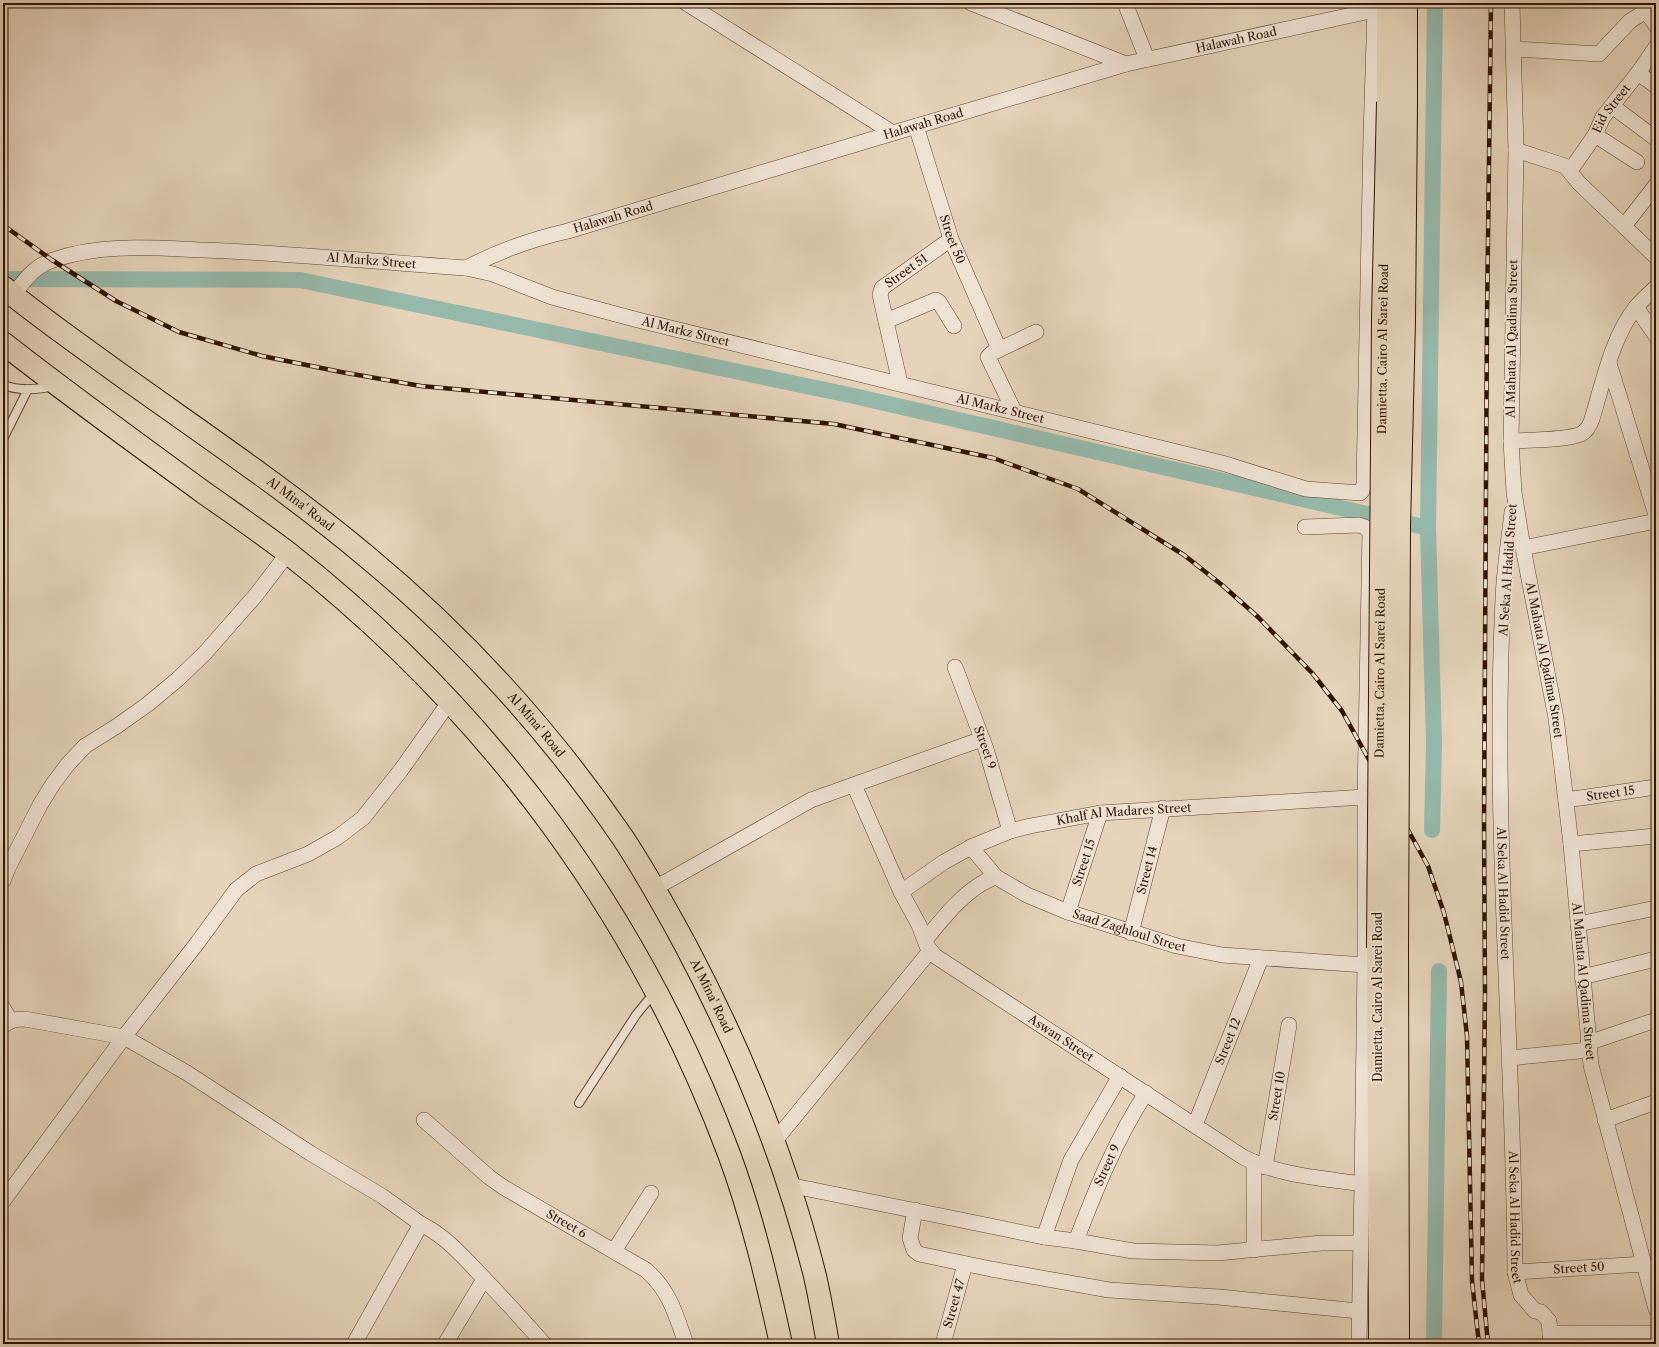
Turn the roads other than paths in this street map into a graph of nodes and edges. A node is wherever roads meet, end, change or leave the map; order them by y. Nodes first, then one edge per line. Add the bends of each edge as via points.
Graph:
1 (686, 3) edge
2 (971, 3) edge
3 (1125, 3) edge
4 (1512, 3) edge
5 (1389, 6) edge
6 (1644, 7) edge
7 (1656, 26) edge
8 (1656, 48) edge
9 (1514, 49) junction
10 (1147, 59) junction
11 (1126, 64) junction
12 (1638, 73) junction
13 (1656, 86) edge
14 (1612, 106) junction
15 (916, 126) junction
16 (893, 132) junction
17 (1595, 135) junction
18 (1655, 138) edge
19 (1516, 150) junction
20 (1637, 162) dead end
21 (1570, 171) junction
22 (1656, 185) edge
23 (1624, 226) junction
24 (951, 239) junction
25 (1656, 256) edge
26 (466, 268) junction
27 (1656, 287) edge
28 (8, 291) edge
29 (1636, 307) junction
30 (886, 321) junction
31 (954, 326) dead end
32 (1036, 332) dead end
33 (1656, 336) edge
34 (3, 343) edge
35 (998, 350) junction
36 (1609, 362) junction
37 (900, 383) junction
38 (3, 385) edge
39 (56, 385) junction
40 (28, 389) junction
41 (1014, 411) junction
42 (3, 439) edge
43 (1511, 441) junction
44 (1514, 492) junction
45 (1656, 515) edge
46 (1656, 521) edge
47 (1305, 527) dead end
48 (1523, 548) junction
49 (288, 553) junction
50 (955, 667) dead end
51 (450, 701) junction
52 (982, 739) junction
53 (854, 785) junction
54 (1656, 787) edge
55 (1365, 797) junction
56 (1566, 800) junction
57 (1163, 808) junction
58 (1100, 813) junction
59 (1010, 831) junction
60 (1656, 836) edge
61 (1571, 844) junction
62 (971, 847) junction
63 (996, 877) junction
64 (3, 882) edge
65 (655, 888) junction
66 (901, 892) junction
67 (1656, 908) edge
68 (1068, 912) junction
69 (1578, 924) junction
70 (1131, 933) junction
71 (928, 945) junction
72 (1388, 947) junction
73 (1261, 958) junction
74 (1656, 959) edge
75 (1365, 965) junction
76 (1582, 977) junction
77 (656, 991) junction
78 (5, 1018) edge
79 (1656, 1020) edge
80 (1289, 1025) dead end
81 (124, 1037) junction
82 (1589, 1046) junction
83 (1510, 1058) junction
84 (1120, 1076) junction
85 (1146, 1093) junction
86 (1656, 1102) edge
87 (579, 1103) dead end
88 (424, 1120) dead end
89 (1605, 1120) junction
90 (1194, 1125) junction
91 (774, 1142) junction
92 (1259, 1164) junction
93 (1362, 1184) junction
94 (789, 1185) junction
95 (651, 1193) dead end
96 (3, 1201) edge
97 (915, 1210) junction
98 (421, 1224) junction
99 (1044, 1237) junction
100 (1076, 1241) junction
101 (1360, 1243) junction
102 (1254, 1250) junction
103 (614, 1251) junction
104 (965, 1264) junction
105 (1644, 1264) junction
106 (1515, 1272) junction
107 (484, 1278) junction
108 (1656, 1309) edge
109 (1358, 1312) junction
110 (1656, 1333) edge
111 (1550, 1339) edge
112 (354, 1344) edge
113 (446, 1344) edge
114 (544, 1344) edge
115 (686, 1344) edge
116 (781, 1344) edge
117 (828, 1344) edge
118 (943, 1344) edge
119 (1358, 1344) edge
120 (1380, 1344) edge
121 (1398, 1344) edge

1 - 16 street
2 - 11 street
3 - 10 street
4 - 9 street, Al Mahata Al Qadima Street
5 - 10 street, Halawah Road
5 - 41 street, Al Markz Street via 1371,143 1362,491 1356,494 1306,489 1222,463
5 - 72 highway, Damietta, Cairo Al Sarei Road, bridge via 1397,103 1404,320
6 - 7 street
6 - 9 street via 1599,54
8 - 12 street, Eid Street
9 - 19 street, Al Mahata Al Qadima Street
10 - 11 street, Halawah Road
11 - 15 street, Halawah Road
12 - 13 street
12 - 14 street, Eid Street
14 - 17 street, Eid Street via 1602,117
14 - 18 street
15 - 16 street, Halawah Road
15 - 24 street, Street 50
16 - 26 street, Halawah Road via 516,245
17 - 20 street
17 - 21 street, Eid Street
19 - 21 street via 1560,164
19 - 43 street, Al Mahata Al Qadima Street
21 - 23 street
22 - 23 street
23 - 25 street
24 - 30 street, Street 51 via 882,288 880,295
24 - 35 street, Street 50
26 - 28 street, Al Markz Street via 271,252 107,249 52,260 32,271
26 - 37 street, Al Markz Street via 504,278 552,297 638,320
27 - 29 street
28 - 65 highway, Al Mina' Road via 310,511 424,606 516,701 554,746 619,833
29 - 33 street
29 - 36 street via 1620,333
30 - 31 street via 936,300
30 - 37 street, Street 51
32 - 35 street
34 - 39 highway
35 - 41 street via 990,354 988,359
36 - 43 street via 1592,419 1582,434 1572,437
36 - 45 street
37 - 41 street, Al Markz Street
38 - 40 lane
39 - 40 lane
39 - 49 highway
40 - 42 lane
43 - 44 street, Al Mahata Al Qadima Street
44 - 48 street, Al Mahata Al Qadima Street
44 - 83 street, Al Seka Al Hadid Street via 1503,598 1499,758
46 - 48 street
47 - 55 street via 1359,525 1366,527 1370,533
48 - 56 street, Al Mahata Al Qadima Street via 1556,718
49 - 51 highway via 396,647
49 - 64 street via 256,595 205,653 178,679 124,722 85,746 68,764 40,805
50 - 52 street, Street 9
51 - 77 highway via 500,757 573,853
51 - 81 street via 363,818 332,841 308,854 256,874 236,890
52 - 53 street
52 - 59 street, Street 9
53 - 65 street via 811,800
53 - 66 street, Aswan Street
54 - 56 street, Street 15
55 - 57 street, Khalf Al Madares Street
55 - 75 street
56 - 61 street, Al Mahata Al Qadima Street
57 - 58 street, Khalf Al Madares Street
57 - 70 street, Street 14
58 - 59 street, Khalf Al Madares Street
58 - 68 street, Street 15
59 - 62 street, Khalf Al Madares Street
60 - 61 street
61 - 69 street, Al Mahata Al Qadima Street
62 - 63 street
62 - 66 street, Khalf Al Madares Street
63 - 68 street, Saad Zaghloul Street via 1027,895
63 - 71 street via 957,902
65 - 91 highway, Al Mina' Road via 740,1055
66 - 71 street, Aswan Street
67 - 69 street
68 - 70 street, Saad Zaghloul Street
69 - 76 street, Al Mahata Al Qadima Street
70 - 73 street, Saad Zaghloul Street via 1200,951
71 - 84 street, Aswan Street via 942,962
71 - 91 street
72 - 120 highway, Damietta, Cairo Al Sarei Road
72 - 121 highway, Damietta, Cairo Al Sarei Road
73 - 75 street, Saad Zaghloul Street
73 - 90 street, Street 12
74 - 76 street
75 - 93 street
76 - 82 street, Al Mahata Al Qadima Street
77 - 87 lane via 642,1007
77 - 116 highway via 702,1087 729,1156 758,1246
78 - 81 street via 25,1019
79 - 82 street
80 - 92 street, Street 10
81 - 96 street
81 - 98 street via 187,1073 310,1153 382,1196
82 - 83 street
82 - 89 street, Al Mahata Al Qadima Street via 1590,1066
83 - 106 street, Al Seka Al Hadid Street
84 - 85 street, Aswan Street
84 - 99 street via 1072,1160
85 - 90 street, Aswan Street
85 - 100 street, Street 9 via 1119,1138
86 - 89 street
88 - 103 street, Street 6 via 503,1187
89 - 105 street, Al Mahata Al Qadima Street
90 - 92 street, Aswan Street via 1233,1151
91 - 94 highway, Al Mina' Road
92 - 93 street, Aswan Street via 1299,1176
92 - 102 street, Street 10
93 - 101 street
94 - 97 street
94 - 117 highway, Al Mina' Road via 816,1280
95 - 103 street
97 - 99 street
97 - 104 street via 910,1238 914,1250 919,1254
98 - 107 street via 444,1239
98 - 112 street
99 - 100 street
100 - 102 street via 1133,1251 1218,1253
101 - 102 street via 1322,1243
101 - 109 street
103 - 115 street, Street 6 via 646,1270 664,1288
104 - 109 street via 1109,1290 1219,1297
104 - 118 street, Street 47
105 - 106 street, Street 50
105 - 108 street, Al Mahata Al Qadima Street
106 - 111 street, Al Seka Al Hadid Street via 1521,1295 1535,1311 1541,1312 1549,1321
107 - 113 street
107 - 114 street
109 - 119 street
110 - 111 street

